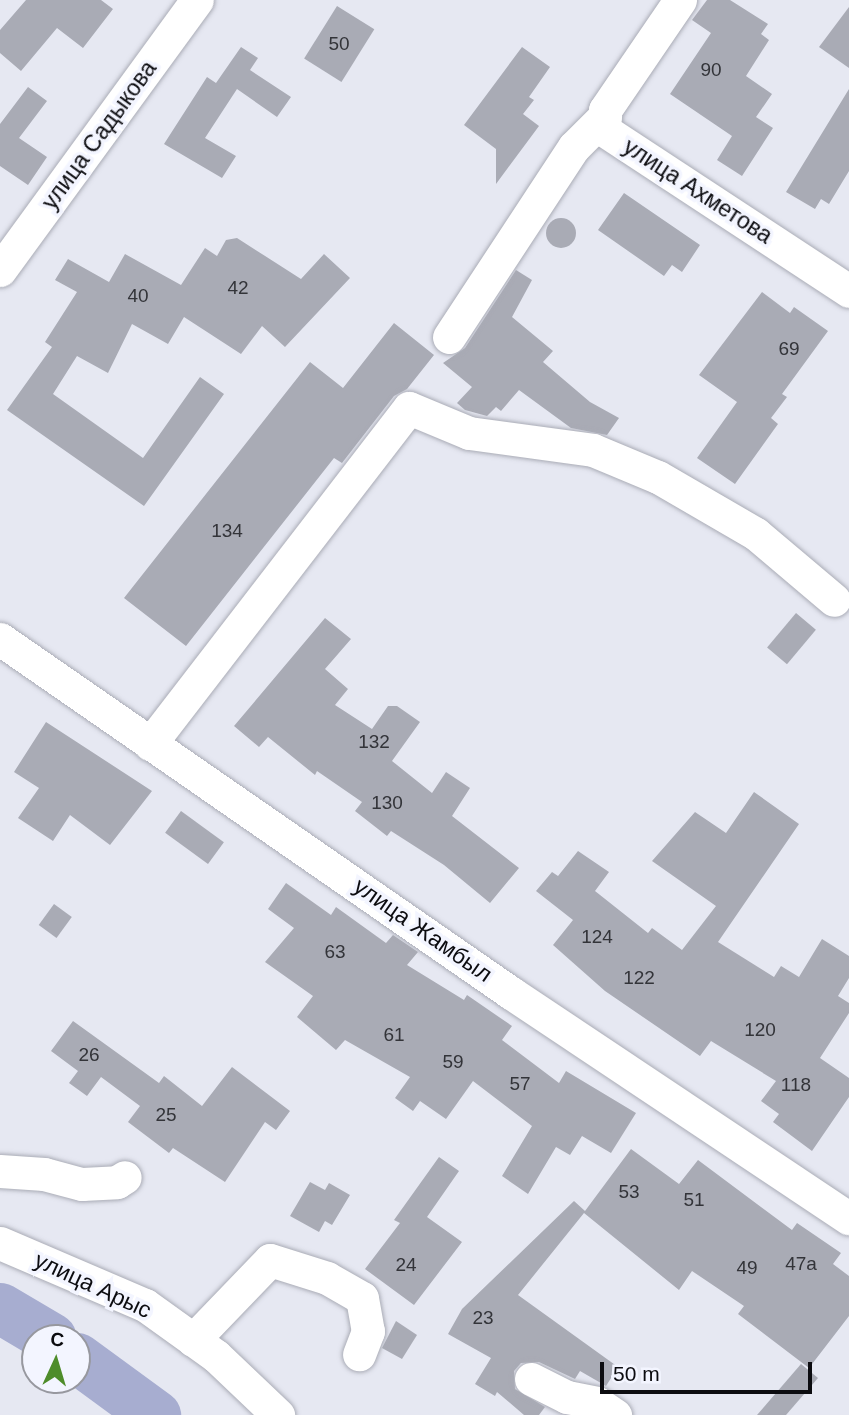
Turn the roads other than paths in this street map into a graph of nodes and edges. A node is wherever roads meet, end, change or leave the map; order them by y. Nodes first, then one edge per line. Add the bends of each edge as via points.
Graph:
1 (197, 0) edge
2 (680, 0) edge
3 (605, 116) junction
4 (0, 270) edge
5 (849, 291) edge
6 (449, 337) dead end
7 (834, 600) dead end
8 (0, 639) edge
9 (150, 744) junction
10 (0, 1171) edge
11 (125, 1177) dead end
12 (849, 1218) edge
13 (0, 1243) edge
14 (194, 1340) junction
15 (359, 1354) dead end
16 (531, 1379) dead end
17 (278, 1415) edge
18 (615, 1415) edge

1 - 4 street, улица Садыкова
2 - 3 street, улица Ахметова via 620,85
3 - 5 street, улица Ахметова via 604,130
3 - 6 street via 574,147
7 - 9 street via 756,534 658,477 593,450 469,433 409,408
8 - 9 street, улица Жамбыл
9 - 12 street, улица Жамбыл
10 - 11 street via 44,1174 82,1184 117,1182
13 - 14 street, улица Арыс via 145,1305
14 - 15 street via 270,1260 327,1278 362,1298 368,1331
14 - 17 street, улица Арыс
16 - 18 street via 567,1397 597,1403

